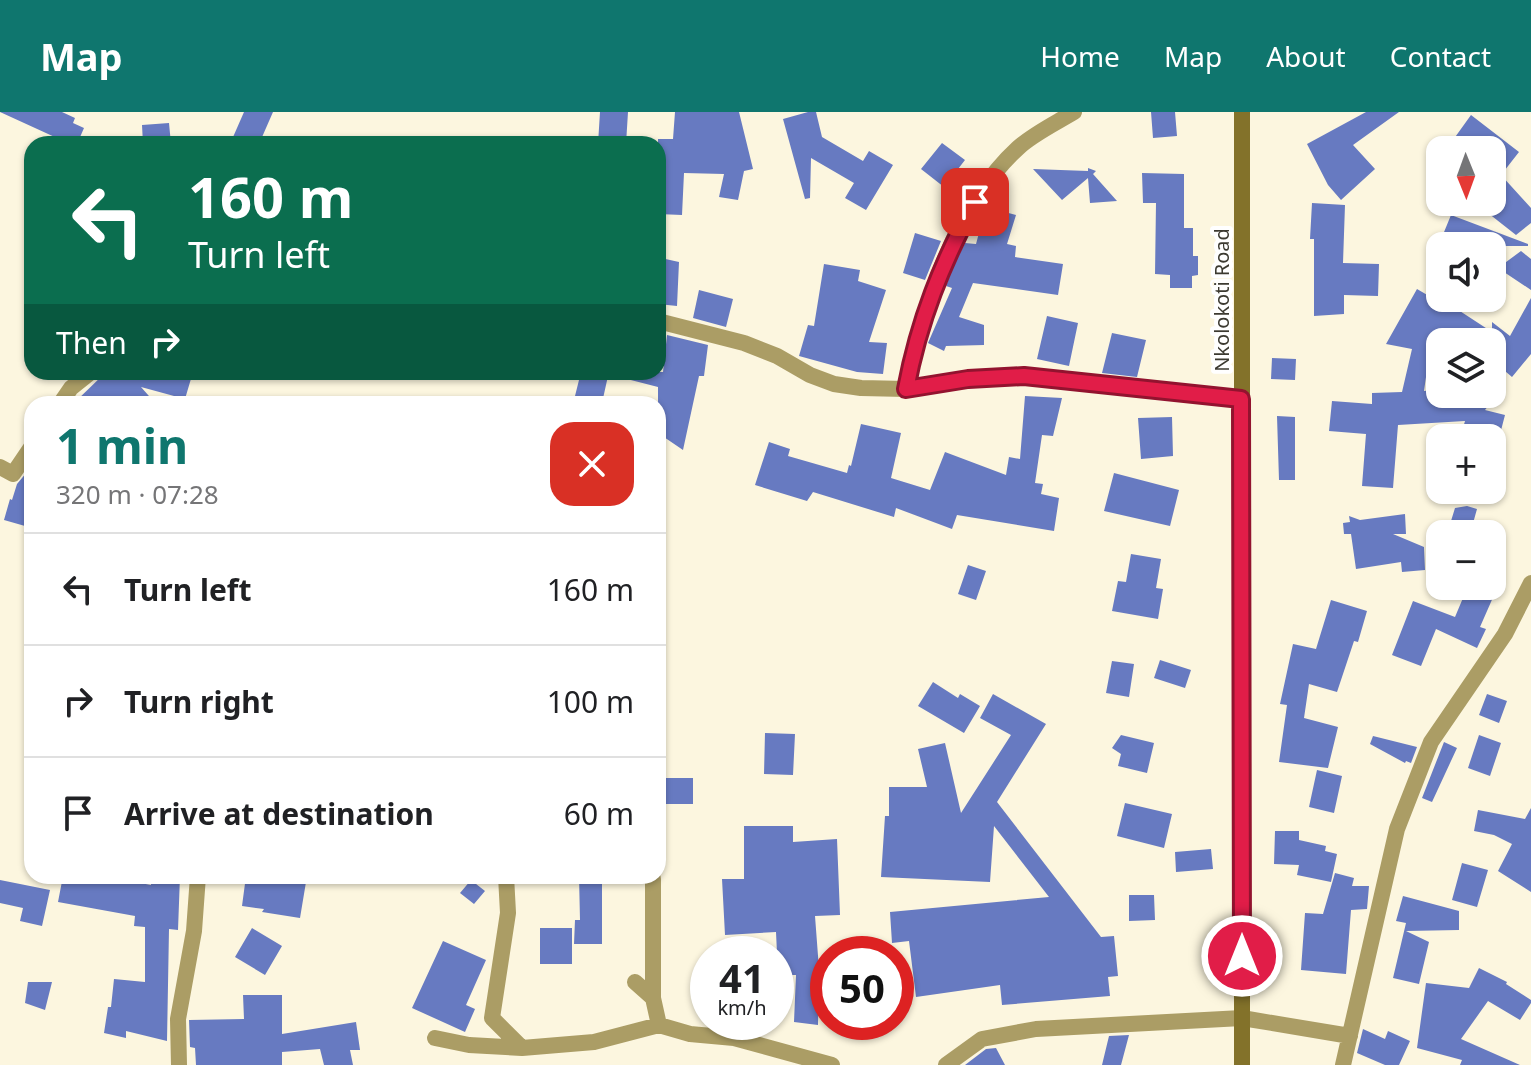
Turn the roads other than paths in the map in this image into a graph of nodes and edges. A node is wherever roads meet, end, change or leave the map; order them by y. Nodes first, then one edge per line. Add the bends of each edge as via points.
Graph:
1 (1074, 112) edge
2 (1242, 112) edge
3 (666, 323) edge
4 (81, 380) edge
5 (906, 389) junction
6 (66, 396) edge
7 (1241, 399) junction
8 (24, 458) edge
9 (0, 467) edge
10 (1531, 583) edge
11 (197, 884) edge
12 (506, 884) edge
13 (653, 884) edge
14 (635, 982) dead end
15 (653, 998) junction
16 (1242, 1018) junction
17 (659, 1025) junction
18 (1350, 1036) junction
19 (435, 1038) dead end
20 (522, 1048) junction
21 (179, 1065) edge
22 (832, 1065) edge
23 (946, 1065) edge
24 (1242, 1065) edge
25 (1343, 1065) edge

1 - 5 street via 1019,146 985,183 934,289 916,338
2 - 7 main road, Nkolokoti Road
3 - 5 street via 744,343 834,384
4 - 6 street
5 - 7 street via 1024,376
7 - 16 main road, Nkolokoti Road
8 - 9 street via 13,474
10 - 18 street via 1505,634 1431,742 1397,829
11 - 21 street via 178,1019
12 - 20 street via 508,913 492,1018
13 - 15 street
14 - 15 street
15 - 17 street
16 - 18 street
16 - 23 street via 1006,1033 982,1039
16 - 24 main road, Nkolokoti Road
17 - 20 street via 594,1042
17 - 22 street via 734,1038
18 - 25 street
19 - 20 street

